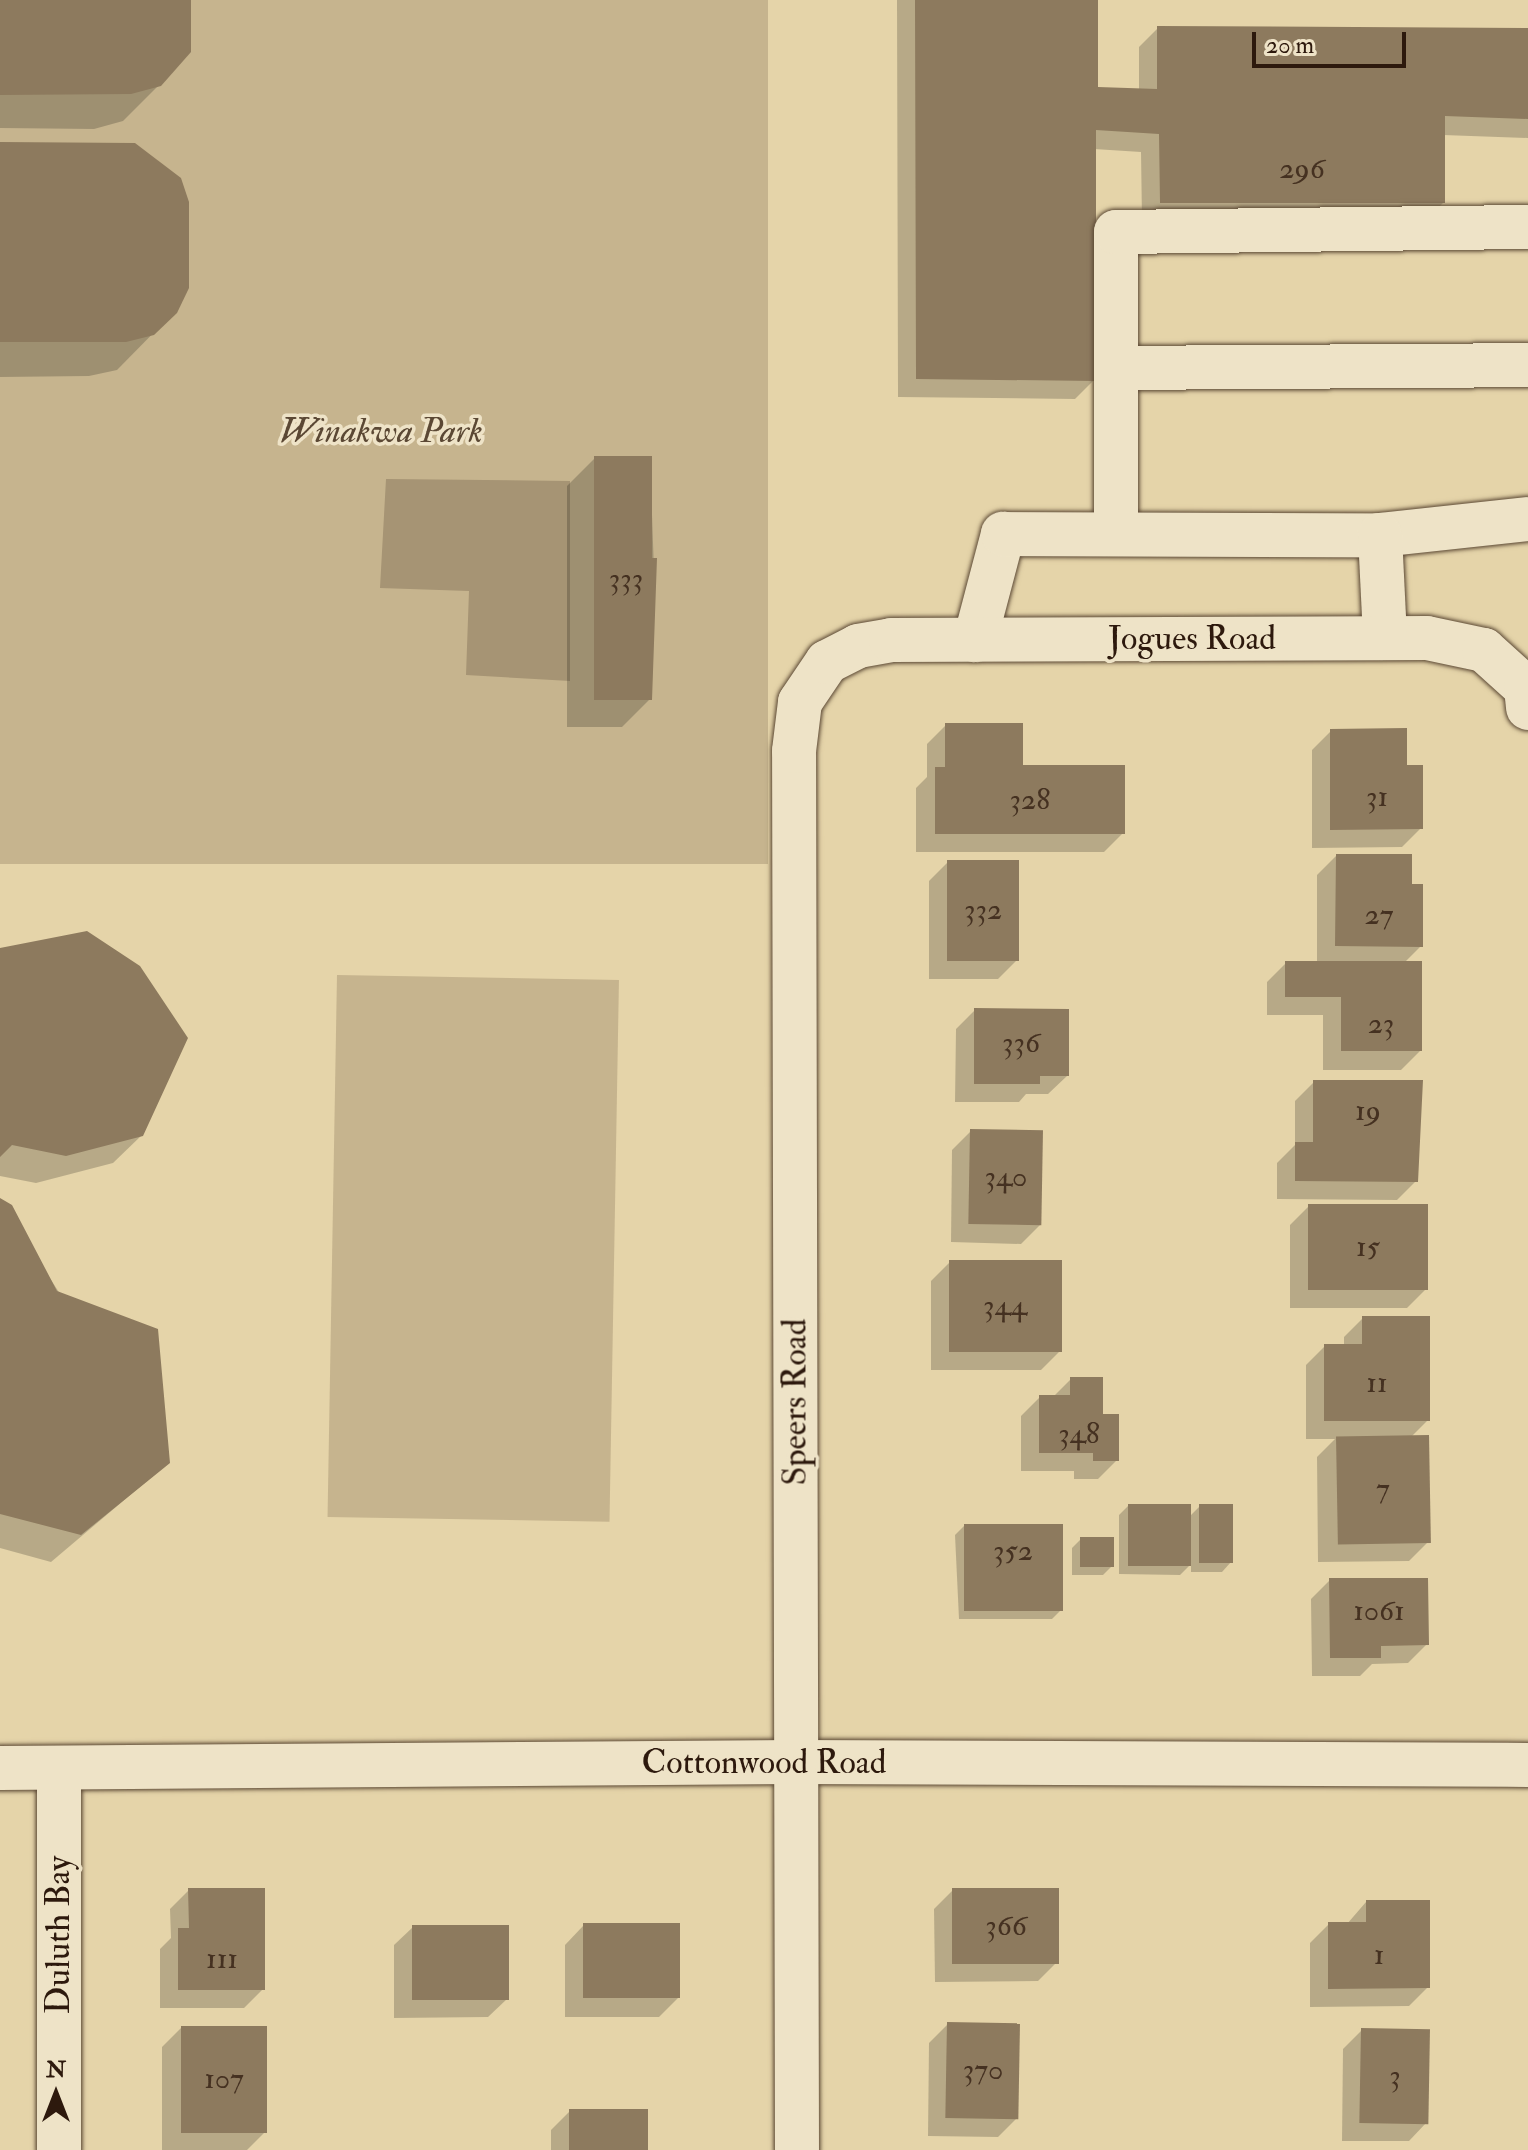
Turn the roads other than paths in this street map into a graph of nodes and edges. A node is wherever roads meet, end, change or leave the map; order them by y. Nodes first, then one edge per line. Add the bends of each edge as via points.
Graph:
1 (1528, 227) edge
2 (1528, 365) edge
3 (1116, 368) junction
4 (1528, 519) edge
5 (1116, 534) junction
6 (1380, 535) junction
7 (1385, 638) junction
8 (975, 640) junction
9 (827, 662) joint
10 (1528, 708) edge
11 (795, 1762) junction
12 (1528, 1765) edge
13 (0, 1768) edge
14 (59, 1769) junction
15 (59, 2150) edge
16 (797, 2150) edge

1 - 3 street via 1116,232
2 - 3 street
3 - 5 street
4 - 6 street
5 - 6 street
5 - 8 street via 1003,534
6 - 7 street
7 - 8 street, Jogues Road
7 - 10 street, Jogues Road via 1427,638 1484,650 1526,688
8 - 9 street, Jogues Road via 891,640 858,646
9 - 11 street, Speers Road via 800,702 794,751
11 - 12 street, Cottonwood Road
11 - 14 street, Cottonwood Road
11 - 16 street, Speers Road
13 - 14 street, Cottonwood Road
14 - 15 street, Duluth Bay

